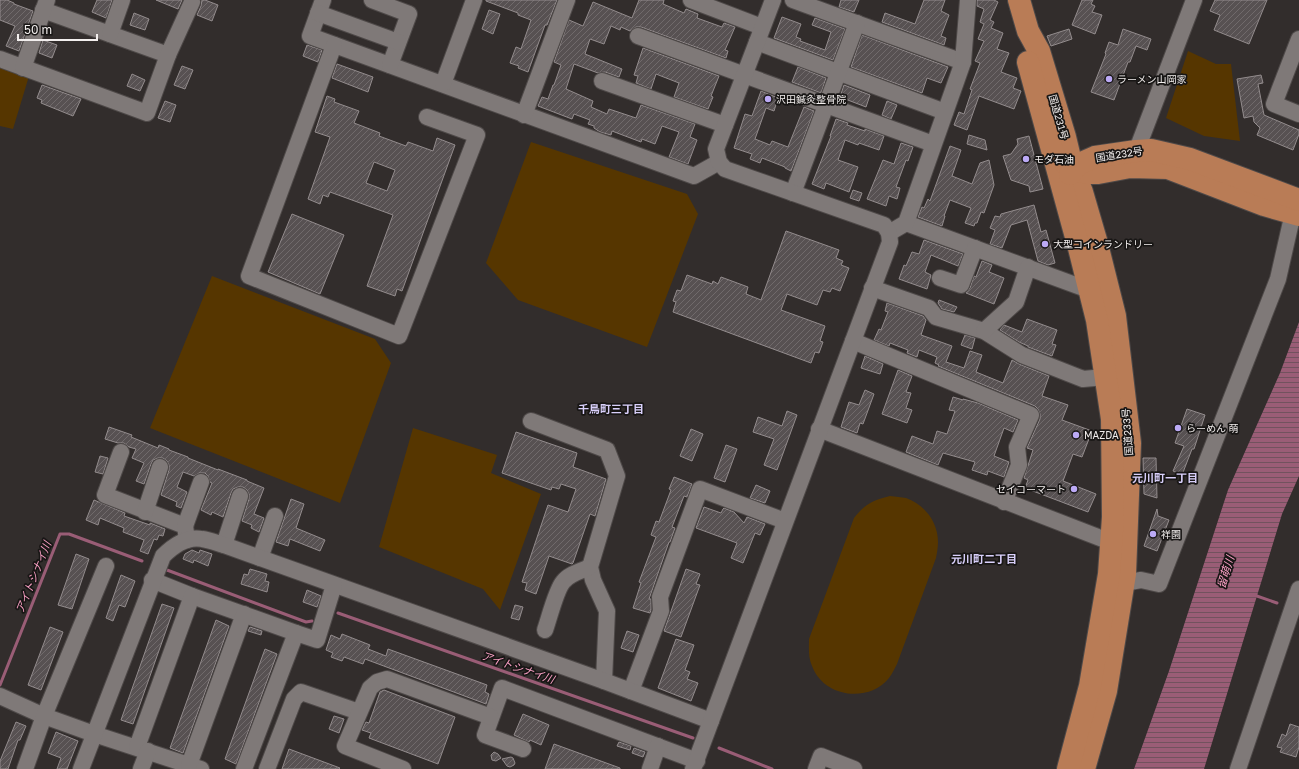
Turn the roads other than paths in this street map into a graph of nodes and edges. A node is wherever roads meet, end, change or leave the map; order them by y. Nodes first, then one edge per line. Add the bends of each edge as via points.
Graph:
1 (122, 0) edge
2 (372, 0) edge
3 (474, 0) edge
4 (567, 0) edge
5 (691, 0) edge
6 (773, 0) edge
7 (793, 0) edge
8 (968, 0) edge
9 (1019, 0) edge
10 (1194, 0) edge
11 (192, 2) dead end
12 (43, 3) edge
13 (320, 7) edge
14 (857, 23) junction
15 (110, 34) junction
16 (760, 34) junction
17 (638, 36) dead end
18 (1299, 39) edge
19 (398, 42) junction
20 (334, 45) junction
21 (168, 55) junction
22 (0, 59) edge
23 (962, 62) junction
24 (390, 65) junction
25 (23, 68) junction
26 (839, 72) junction
27 (744, 75) junction
28 (602, 81) dead end
29 (443, 84) junction
30 (827, 104) junction
31 (945, 112) junction
32 (1299, 114) edge
33 (524, 115) junction
34 (427, 117) dead end
35 (725, 125) junction
36 (1057, 139) junction
37 (934, 144) junction
38 (1133, 159) junction
39 (719, 162) junction
40 (1097, 165) junction
41 (1069, 181) junction
42 (793, 193) junction
43 (1297, 204) edge
44 (906, 222) junction
45 (889, 233) junction
46 (976, 248) junction
47 (1028, 268) junction
48 (940, 278) dead end
49 (872, 288) junction
50 (1089, 290) junction
51 (984, 331) junction
52 (853, 341) junction
53 (1106, 377) junction
54 (531, 421) dead end
55 (819, 429) junction
56 (121, 452) dead end
57 (160, 467) dead end
58 (201, 482) dead end
59 (240, 496) dead end
60 (1004, 502) junction
61 (145, 512) junction
62 (275, 516) dead end
63 (785, 521) junction
64 (186, 533) junction
65 (224, 545) junction
66 (1119, 546) junction
67 (260, 558) junction
68 (106, 566) dead end
69 (590, 567) junction
70 (152, 580) junction
71 (1124, 583) junction
72 (334, 585) junction
73 (1299, 589) edge
74 (192, 596) junction
75 (244, 614) junction
76 (545, 630) dead end
77 (296, 633) junction
78 (604, 681) junction
79 (631, 691) junction
80 (2, 697) edge
81 (359, 712) junction
82 (44, 716) junction
83 (492, 717) junction
84 (712, 721) junction
85 (94, 734) junction
86 (658, 746) junction
87 (143, 749) junction
88 (523, 749) dead end
89 (696, 762) edge
90 (195, 767) edge
91 (25, 769) edge
92 (81, 769) edge
93 (141, 769) edge
94 (244, 769) edge
95 (267, 769) edge
96 (403, 769) edge
97 (650, 769) edge
98 (816, 769) edge
99 (854, 769) edge
100 (1068, 769) edge
101 (1084, 769) edge
102 (1238, 769) edge

1 - 15 street
2 - 19 street via 409,14
3 - 29 street
4 - 33 street
5 - 16 street
6 - 16 street
7 - 14 street
8 - 23 street
9 - 36 highway, 国道231号 via 1028,31 1039,51
10 - 38 street
11 - 21 street
12 - 15 street
12 - 25 street
13 - 19 street
13 - 20 street via 310,36
14 - 23 street
14 - 26 street
15 - 21 street
16 - 26 street
16 - 27 street
17 - 27 street
18 - 32 street via 1274,104
19 - 24 street
20 - 24 street
20 - 34 street via 249,276 399,336 477,135
21 - 25 street via 147,114
22 - 25 street
23 - 31 street
24 - 29 street
26 - 30 street
26 - 31 street
27 - 30 street
27 - 35 street
28 - 35 street
29 - 33 street
30 - 37 street
30 - 42 street
31 - 37 street
33 - 39 street via 694,176
35 - 39 street via 716,149
36 - 40 highway via 1075,148
36 - 41 highway, 国道231号
37 - 44 street
38 - 40 highway, 国道232号
38 - 43 highway, 国道232号 via 1151,150 1190,159
39 - 42 street via 724,169
40 - 41 highway via 1085,185
41 - 50 highway, 国道233号
41 - 66 highway, 国道233号 via 1096,240 1116,324 1130,443
42 - 45 street via 884,225
43 - 71 street via 1278,279 1159,584 1141,580
44 - 45 street
44 - 46 street
45 - 49 street via 890,242
46 - 47 street
46 - 48 street via 960,285
47 - 50 street
47 - 51 street via 1016,302
49 - 51 street via 928,308 936,317
49 - 52 street
50 - 53 highway, 国道233号 via 1097,320
51 - 53 street via 1022,354 1083,379
52 - 55 street
52 - 60 street via 1031,415 1017,447 1019,465
53 - 66 highway, 国道233号 via 1112,419 1113,517
54 - 69 street via 607,450 617,476
55 - 60 street
55 - 63 street
56 - 61 street via 105,495
57 - 61 street
58 - 64 street
59 - 65 street
60 - 66 street
61 - 64 street
62 - 67 street
63 - 79 street via 700,489 660,597 661,611
63 - 84 street
64 - 65 street
64 - 70 street via 163,556
65 - 67 street
66 - 71 highway, 国道233号
66 - 100 highway, 国道233号 via 1109,574 1090,686
67 - 72 street
68 - 82 street
69 - 76 street via 574,573 562,582
69 - 78 street via 607,612
70 - 74 street
70 - 85 street
71 - 101 highway, 国道233号 via 1106,691
72 - 77 street via 317,640
72 - 78 street
73 - 102 street
74 - 75 street
74 - 87 street
75 - 77 street
75 - 90 street
77 - 94 street
78 - 79 street
79 - 84 street
80 - 82 street
81 - 83 street via 370,688 377,682 387,679
81 - 95 street via 301,692 294,699
81 - 96 street via 345,746
82 - 85 street
82 - 91 street
83 - 86 street via 502,688
83 - 88 street via 485,735
84 - 89 street
85 - 87 street
85 - 92 street
86 - 89 street
86 - 97 street
87 - 90 street
87 - 93 street
98 - 99 street via 821,756

